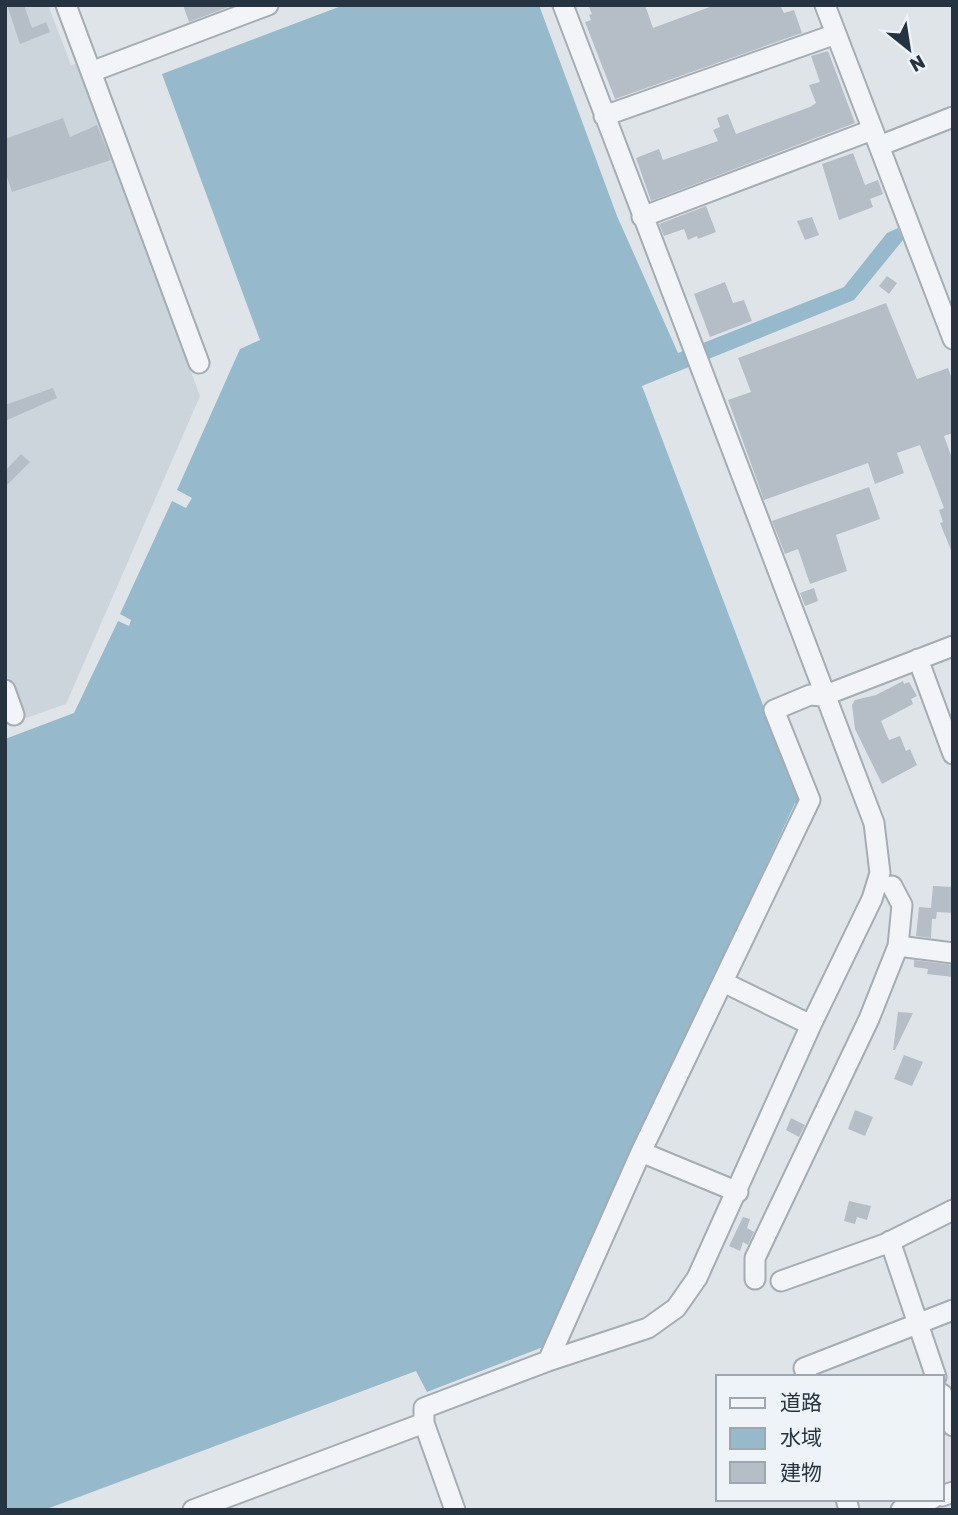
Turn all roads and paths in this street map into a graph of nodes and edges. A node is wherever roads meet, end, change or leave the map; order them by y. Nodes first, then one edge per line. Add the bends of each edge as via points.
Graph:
1 (66, 5) edge
2 (268, 5) edge
3 (563, 5) edge
4 (825, 5) edge
5 (835, 34) junction
6 (91, 72) junction
7 (604, 116) junction
8 (953, 117) edge
9 (876, 138) junction
10 (642, 217) junction
11 (953, 339) edge
12 (199, 363) dead end
13 (953, 646) edge
14 (918, 659) junction
15 (5, 690) edge
16 (823, 696) junction
17 (14, 715) dead end
18 (953, 754) edge
19 (892, 886) dead end
20 (898, 946) junction
21 (953, 953) edge
22 (723, 982) junction
23 (811, 1025) junction
24 (641, 1152) junction
25 (738, 1192) junction
26 (953, 1210) edge
27 (890, 1241) junction
28 (755, 1279) dead end
29 (781, 1281) dead end
30 (953, 1310) edge
31 (918, 1323) junction
32 (548, 1361) junction
33 (806, 1375) edge
34 (935, 1375) edge
35 (944, 1400) edge
36 (424, 1416) junction
37 (953, 1426) edge
38 (926, 1501) edge
39 (193, 1510) edge
40 (456, 1510) edge
41 (901, 1510) edge

1 - 6 street
2 - 6 street
3 - 7 street
4 - 5 street
5 - 7 street
5 - 9 street
6 - 12 street
7 - 10 street
8 - 9 street
9 - 10 street
9 - 11 street
10 - 16 street
13 - 14 street
14 - 16 street
14 - 18 street
15 - 17 street
16 - 22 street via 810,695 774,710 810,800
16 - 23 street via 874,824 880,873 872,900
19 - 20 street via 902,905
20 - 21 street
20 - 28 street via 869,1019 755,1258
22 - 23 street
22 - 24 street
23 - 25 street
24 - 25 street
24 - 32 street
25 - 32 street via 697,1278 676,1308 648,1328
26 - 27 street
27 - 29 street
27 - 31 street
30 - 31 street
31 - 33 street via 804,1368
31 - 34 street
32 - 36 street
35 - 37 street
36 - 39 street
36 - 40 street
38 - 41 street

